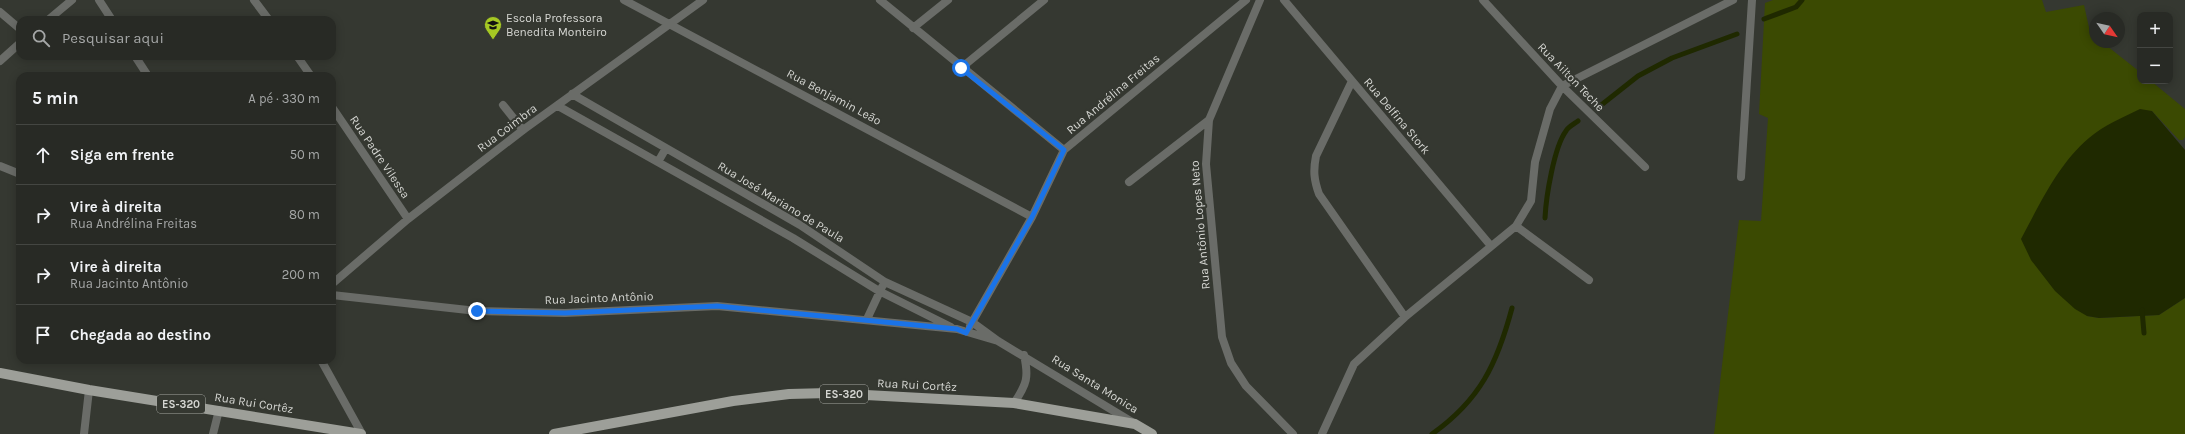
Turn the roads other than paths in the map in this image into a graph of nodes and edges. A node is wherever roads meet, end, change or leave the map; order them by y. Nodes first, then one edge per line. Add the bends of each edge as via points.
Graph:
1 (72, 0) edge
2 (100, 0) edge
3 (254, 0) edge
4 (624, 0) edge
5 (703, 0) edge
6 (880, 0) edge
7 (948, 0) edge
8 (1044, 0) edge
9 (1246, 0) edge
10 (1260, 0) edge
11 (1284, 0) edge
12 (1483, 0) edge
13 (1733, 0) edge
14 (1752, 0) edge
15 (0, 12) edge
16 (53, 16) edge
17 (110, 16) edge
18 (267, 16) edge
19 (669, 23) junction
20 (16, 26) edge
21 (913, 28) junction
22 (16, 47) edge
23 (138, 60) edge
24 (300, 60) edge
25 (0, 61) edge
26 (961, 68) junction
27 (145, 72) edge
28 (307, 72) edge
29 (1352, 81) junction
30 (1562, 86) junction
31 (572, 94) junction
32 (504, 105) dead end
33 (558, 106) junction
34 (336, 113) edge
35 (1209, 120) junction
36 (522, 130) junction
37 (666, 148) junction
38 (1064, 150) junction
39 (658, 162) junction
40 (0, 166) edge
41 (1645, 167) dead end
42 (16, 172) edge
43 (715, 176) junction
44 (1741, 176) dead end
45 (1128, 182) dead end
46 (708, 190) junction
47 (764, 204) junction
48 (756, 217) junction
49 (1032, 217) junction
50 (408, 219) junction
51 (800, 225) junction
52 (1516, 226) junction
53 (793, 238) junction
54 (1491, 246) junction
55 (1588, 280) dead end
56 (336, 281) edge
57 (885, 282) junction
58 (879, 292) junction
59 (336, 295) edge
60 (1405, 317) junction
61 (867, 319) junction
62 (972, 322) junction
63 (957, 329) junction
64 (966, 333) junction
65 (998, 341) junction
66 (1024, 355) junction
67 (323, 364) edge
68 (0, 373) edge
69 (89, 390) junction
70 (1014, 402) junction
71 (219, 410) junction
72 (1135, 424) junction
73 (84, 434) edge
74 (213, 434) edge
75 (362, 434) edge
76 (554, 434) edge
77 (1152, 434) edge
78 (1293, 434) edge
79 (1322, 434) edge

1 - 16 street
2 - 17 street
3 - 18 street
4 - 19 street, Rua Benjamin Leão
5 - 19 street, Rua Coimbra
6 - 21 street
7 - 21 street
8 - 26 street
9 - 38 street, Rua Andrélina Freitas
10 - 35 street, Rua Antônio Lopes Neto
11 - 29 street, Rua Delfina Stork
12 - 30 street, Rua Ailton Teche
13 - 30 street
14 - 44 street
15 - 20 street
19 - 31 street, Rua Coimbra
19 - 49 street, Rua Benjamin Leão
21 - 26 street
22 - 25 street
23 - 27 street
24 - 28 street
26 - 38 street
29 - 54 street, Rua Delfina Stork
29 - 60 street via 1316,156 1314,182 1319,194
30 - 41 street, Rua Ailton Teche
30 - 52 street via 1550,109 1535,162 1531,201
31 - 33 street, Rua Coimbra
31 - 37 street, Rua José Mariano de Paula
32 - 36 street
33 - 36 street, Rua Coimbra
33 - 39 street, Rua José Mariano de Paula
34 - 50 street, Rua Padre Vilessa
35 - 45 street
35 - 78 street, Rua Antônio Lopes Neto via 1206,164 1222,337 1231,363 1246,386
36 - 50 street, Rua Coimbra
37 - 39 street
37 - 43 street, Rua José Mariano de Paula
38 - 49 street, Rua Andrélina Freitas
39 - 46 street, Rua José Mariano de Paula
40 - 42 street
43 - 46 street
43 - 47 street, Rua José Mariano de Paula
46 - 48 street, Rua José Mariano de Paula
47 - 48 street
47 - 51 street, Rua José Mariano de Paula
48 - 53 street, Rua José Mariano de Paula
49 - 62 street, Rua Andrélina Freitas
50 - 56 street, Rua Coimbra
51 - 53 street
51 - 57 street, Rua José Mariano de Paula
52 - 54 street
52 - 55 street
53 - 58 street, Rua José Mariano de Paula
54 - 60 street
57 - 58 street
57 - 62 street, Rua José Mariano de Paula
58 - 61 street
58 - 63 street, Rua José Mariano de Paula
59 - 61 street, Rua Jacinto Antônio via 477,311 565,313 717,306
60 - 79 street via 1354,364
61 - 63 street, Rua Jacinto Antônio
62 - 64 street, Rua Andrélina Freitas
62 - 65 street, Rua José Mariano de Paula
63 - 64 street, Rua Jacinto Antônio
64 - 65 street, Rua Jacinto Antônio
65 - 66 street, Rua Santa Monica
66 - 70 street via 1028,371 1024,388
66 - 72 street, Rua Santa Monica
67 - 75 street
68 - 69 main road, Rua Rui Cortêz / ES-320
69 - 71 main road, Rua Rui Cortêz / ES-320
69 - 73 street
70 - 72 main road, Rua Rui Cortêz / ES-320
70 - 76 main road, Rua Rui Cortêz / ES-320 via 836,393 789,394 733,401
71 - 74 street
71 - 75 main road, Rua Rui Cortêz / ES-320
72 - 77 main road, Rua Santa Monica / ES-320

